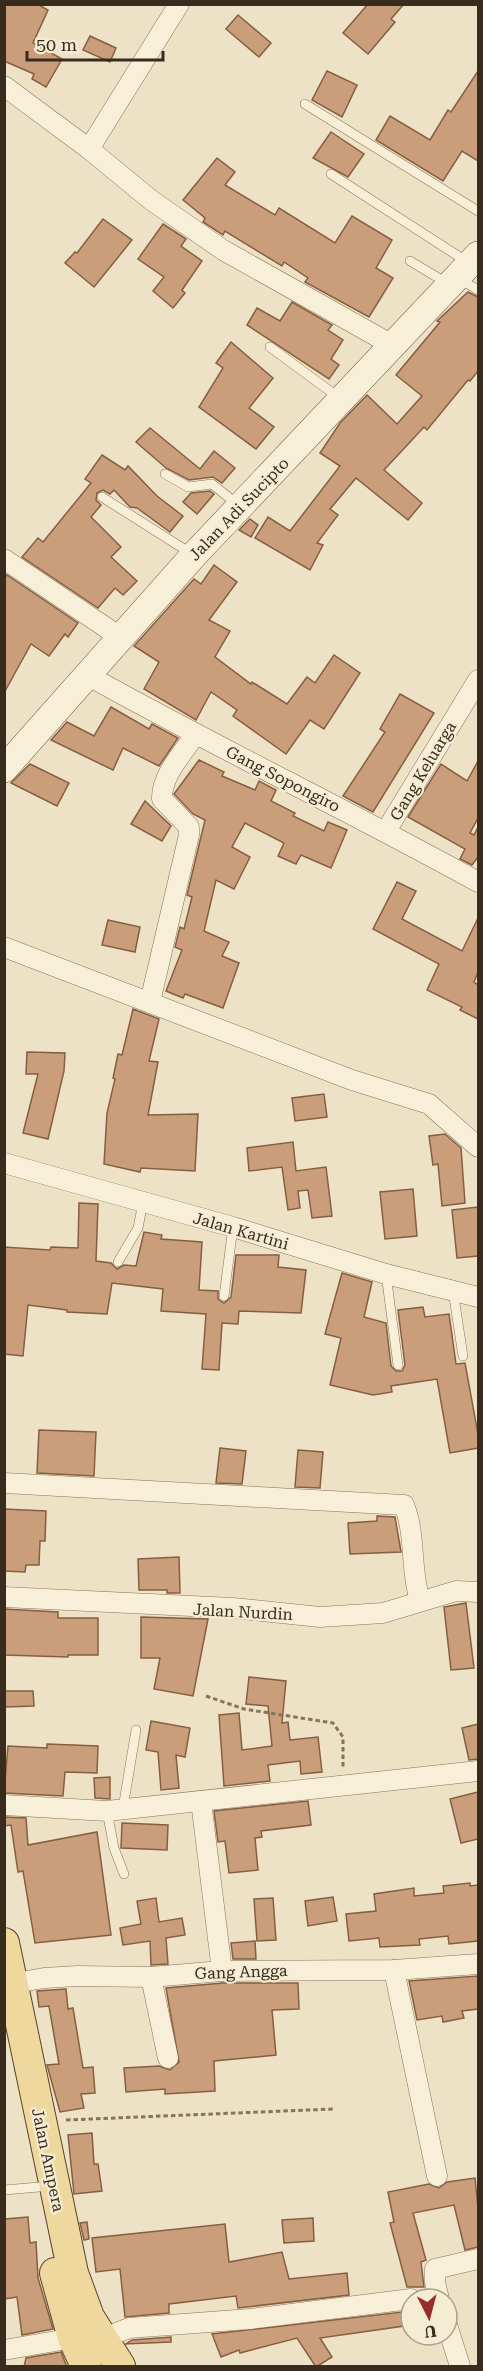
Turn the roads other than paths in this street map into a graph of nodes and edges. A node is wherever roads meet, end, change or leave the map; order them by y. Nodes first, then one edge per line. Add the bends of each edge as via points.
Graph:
1 (179, 4) edge
2 (4, 86) edge
3 (305, 104) dead end
4 (89, 149) junction
5 (331, 174) dead end
6 (478, 211) edge
7 (410, 261) dead end
8 (468, 275) edge
9 (394, 346) junction
10 (270, 347) dead end
11 (342, 401) junction
12 (165, 474) dead end
13 (102, 496) dead end
14 (242, 507) junction
15 (194, 555) junction
16 (4, 559) edge
17 (120, 637) junction
18 (87, 675) junction
19 (478, 680) edge
20 (195, 735) junction
21 (4, 769) edge
22 (386, 831) junction
23 (478, 882) edge
24 (4, 946) edge
25 (150, 1002) junction
26 (478, 1147) edge
27 (4, 1163) edge
28 (143, 1202) junction
29 (233, 1227) junction
30 (118, 1262) dead end
31 (386, 1274) junction
32 (452, 1289) junction
33 (224, 1296) dead end
34 (478, 1297) edge
35 (463, 1356) dead end
36 (398, 1365) dead end
37 (4, 1483) edge
38 (478, 1592) edge
39 (4, 1597) edge
40 (420, 1601) junction
41 (135, 1730) dead end
42 (478, 1771) edge
43 (201, 1802) junction
44 (4, 1805) edge
45 (115, 1810) junction
46 (124, 1874) dead end
47 (4, 1943) edge
48 (478, 1964) edge
49 (394, 1970) junction
50 (222, 1971) junction
51 (151, 1977) junction
52 (9, 1985) edge
53 (4, 2016) edge
54 (168, 2058) dead end
55 (436, 2176) dead end
56 (39, 2187) junction
57 (4, 2190) edge
58 (478, 2259) edge
59 (437, 2287) edge
60 (399, 2300) edge
61 (73, 2338) junction
62 (102, 2339) junction
63 (454, 2347) edge
64 (4, 2350) edge
65 (86, 2367) edge
66 (120, 2367) edge
67 (460, 2367) edge

1 - 4 street
2 - 4 street
3 - 6 lane
4 - 9 street via 151,200 223,250
5 - 8 lane
7 - 8 lane
8 - 9 street, Jalan Adi Sucipto
9 - 11 street, Jalan Adi Sucipto
10 - 11 lane
11 - 14 street, Jalan Adi Sucipto
12 - 14 lane via 188,487 212,484
13 - 15 lane
14 - 15 street, Jalan Adi Sucipto
15 - 17 street, Jalan Adi Sucipto
16 - 17 street
17 - 18 street, Jalan Adi Sucipto
18 - 20 street, Gang Sopongiro
18 - 21 street, Jalan Adi Sucipto
19 - 22 street, Gang Keluarga
20 - 22 street, Gang Sopongiro
20 - 25 street via 162,792 162,799 189,827 189,835
22 - 23 street, Gang Sopongiro
24 - 25 street
25 - 26 street via 352,1080 429,1104
27 - 28 street, Jalan Kartini
28 - 29 street, Jalan Kartini
28 - 30 lane via 138,1228
29 - 31 street, Jalan Kartini
29 - 33 lane
31 - 32 street, Jalan Kartini
31 - 36 lane
32 - 34 street, Jalan Kartini
32 - 35 lane
37 - 40 street via 404,1505
38 - 40 street, Jalan Nurdin via 456,1591
39 - 40 street, Jalan Nurdin via 233,1608 320,1617 383,1613
41 - 45 lane
42 - 43 street
43 - 45 street
43 - 50 street
44 - 45 street
45 - 46 lane via 114,1848
47 - 52 main road, Jalan Ampera
48 - 49 street, Gang Angga
49 - 50 street, Gang Angga
49 - 55 street
50 - 51 street, Gang Angga
51 - 52 street, Gang Angga via 77,1976
51 - 54 street
52 - 62 main road, Jalan Ampera via 73,2273 89,2317
53 - 56 main road, Jalan Ampera
56 - 57 lane
56 - 61 main road, Jalan Ampera via 57,2281
58 - 59 street via 435,2269
60 - 62 street via 250,2319 129,2328
61 - 64 street
61 - 65 main road, Jalan Ampera
62 - 66 main road, Jalan Ampera
63 - 67 street

